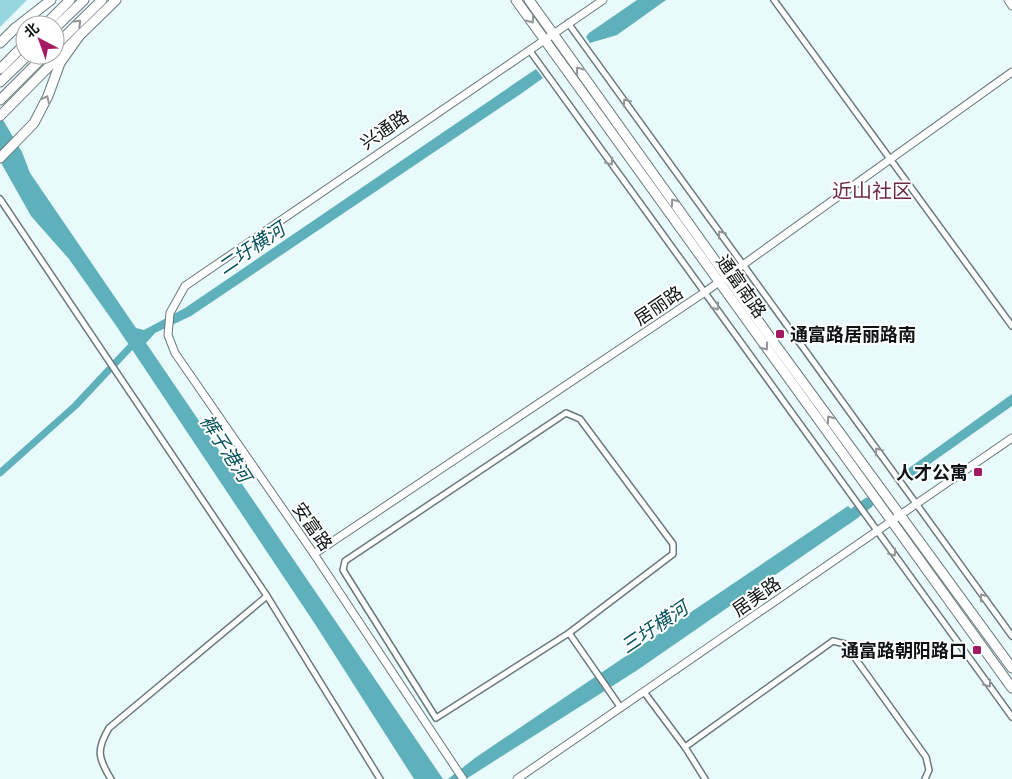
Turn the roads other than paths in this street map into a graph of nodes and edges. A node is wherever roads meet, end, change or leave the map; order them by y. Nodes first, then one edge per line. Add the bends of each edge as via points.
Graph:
1 (51, 0) edge
2 (70, 0) edge
3 (84, 0) edge
4 (102, 0) edge
5 (116, 0) edge
6 (516, 0) edge
7 (530, 0) edge
8 (602, 0) edge
9 (774, 0) edge
10 (1008, 0) edge
11 (1012, 6) edge
12 (55, 15) edge
13 (65, 18) edge
14 (568, 23) junction
15 (554, 35) junction
16 (65, 36) edge
17 (80, 36) junction
18 (546, 41) junction
19 (0, 43) edge
20 (530, 51) junction
21 (15, 54) edge
22 (18, 65) edge
23 (36, 65) edge
24 (0, 69) edge
25 (1012, 72) edge
26 (0, 82) edge
27 (0, 100) edge
28 (1, 115) edge
29 (890, 157) junction
30 (0, 158) edge
31 (0, 199) edge
32 (742, 263) junction
33 (726, 275) junction
34 (718, 281) junction
35 (185, 286) joint
36 (705, 292) junction
37 (1012, 326) edge
38 (1012, 438) edge
39 (916, 504) junction
40 (901, 514) junction
41 (892, 521) junction
42 (877, 531) junction
43 (314, 554) junction
44 (267, 596) junction
45 (569, 633) junction
46 (1012, 636) edge
47 (1012, 668) edge
48 (1012, 688) edge
49 (644, 692) junction
50 (621, 708) junction
51 (1012, 716) edge
52 (685, 747) junction
53 (111, 779) edge
54 (380, 779) edge
55 (463, 779) edge
56 (517, 779) edge
57 (705, 779) edge
58 (925, 779) edge

1 - 19 main road
2 - 12 main road
3 - 13 main road
16 -> 4 main road
5 - 17 main road
6 -> 18 main road, 通富南路
7 - 15 main road, 通富南路
8 - 14 street, 兴通路
9 - 29 street
10 - 11 street
14 - 15 street, 兴通路
32 -> 14 street
15 - 18 street, 兴通路
33 -> 15 main road, 通富南路
17 - 28 main road
30 -> 17 main road via 34,123 60,64
18 - 20 street, 兴通路
18 - 34 main road, 通富南路
20 - 35 street, 兴通路
20 -> 36 street
21 - 24 main road
22 - 26 main road
23 - 27 main road
25 - 29 street, 居丽路
29 - 32 street, 居丽路
29 - 37 street
31 - 44 street
32 - 33 street, 居丽路
39 -> 32 street
33 - 34 street, 居丽路
40 -> 33 main road, 通富南路
34 - 36 street, 居丽路
34 -> 41 main road, 通富南路
35 - 43 street, 安富路 via 170,313 168,335 175,353
36 -> 42 street
36 - 43 street, 居丽路
38 - 39 street, 居美路
39 - 40 street, 居美路
46 -> 39 street
40 - 41 street, 居美路
40 - 47 main road, 通富南路
41 - 42 street, 居美路
41 - 48 main road, 通富南路
42 - 49 street, 居美路
42 -> 51 street
43 - 55 street, 安富路
44 - 53 street via 109,728 99,753
44 - 54 street
45 - 45 street via 436,718 342,570 344,561 566,413 580,419 673,544 673,554
45 - 50 street
49 - 50 street, 居美路
49 - 52 street
50 - 56 street, 居美路
52 - 57 street
52 - 58 street via 833,640 845,644 926,757 928,770

